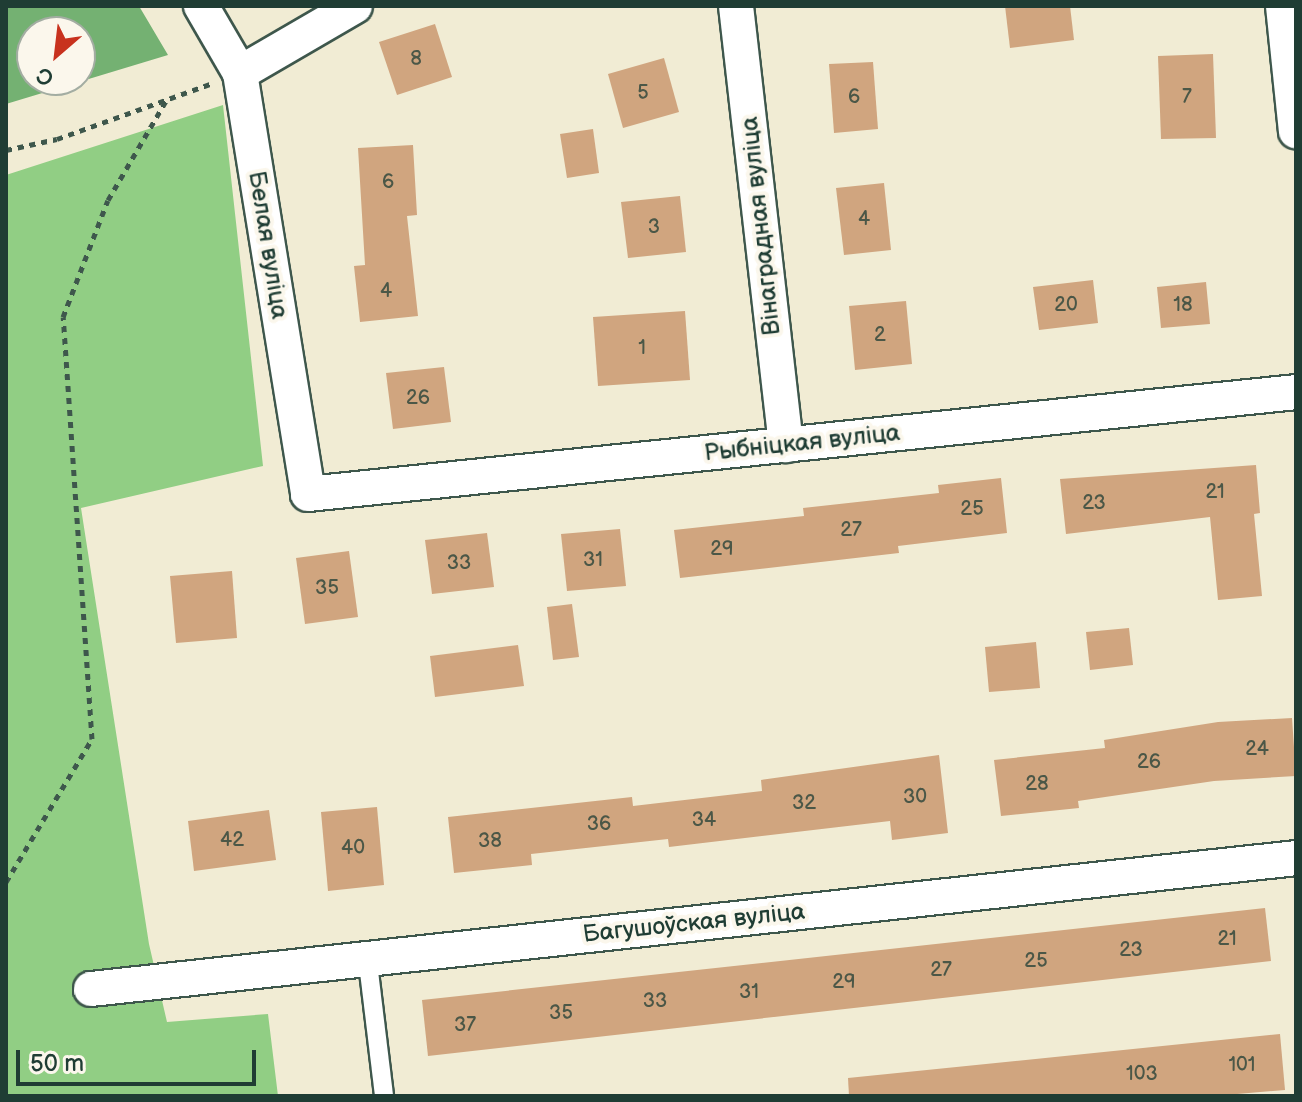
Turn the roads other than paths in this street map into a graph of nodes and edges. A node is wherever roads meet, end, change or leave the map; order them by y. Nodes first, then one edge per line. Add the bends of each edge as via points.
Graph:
1 (201, 6) edge
2 (355, 6) edge
3 (736, 6) edge
4 (1283, 6) edge
5 (240, 73) junction
6 (1296, 131) edge
7 (1296, 392) edge
8 (786, 445) junction
9 (308, 494) joint
10 (1296, 858) edge
11 (367, 955) junction
12 (91, 989) dead end
13 (384, 1096) edge

1 - 5 street, Белая вуліца
2 - 5 street
3 - 8 street, Вінаградная вуліца
4 - 6 street
5 - 9 street, Белая вуліца
7 - 8 street, Рыбніцкая вуліца
8 - 9 street, Рыбніцкая вуліца
10 - 11 street, Багушоўская вуліца
11 - 12 street, Багушоўская вуліца
11 - 13 lane

